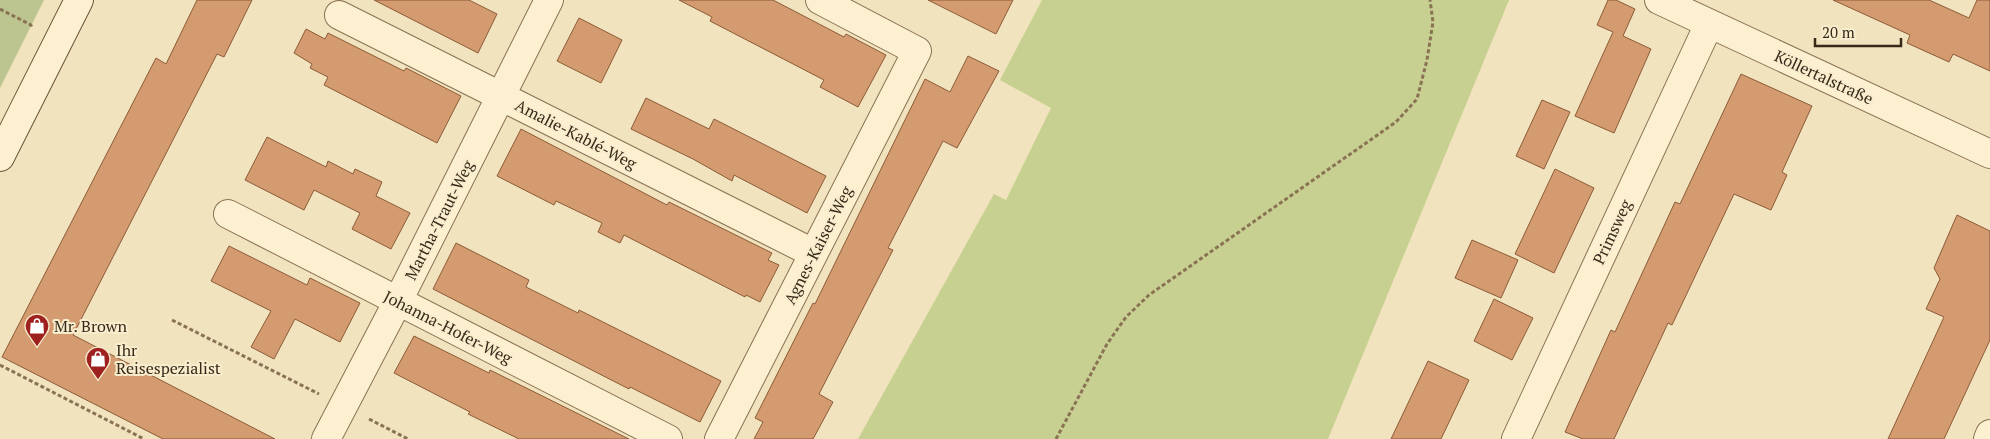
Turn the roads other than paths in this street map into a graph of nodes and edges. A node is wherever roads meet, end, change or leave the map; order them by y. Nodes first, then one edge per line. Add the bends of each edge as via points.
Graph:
1 (78, 0) edge
2 (549, 0) edge
3 (820, 0) edge
4 (1658, 0) edge
5 (339, 15) dead end
6 (1709, 24) junction
7 (501, 96) junction
8 (1990, 154) edge
9 (0, 157) edge
10 (228, 214) dead end
11 (813, 253) junction
12 (398, 301) junction
13 (1990, 434) edge
14 (326, 439) edge
15 (668, 439) edge
16 (719, 439) edge
17 (1516, 439) edge
18 (1988, 439) edge

1 - 9 street
2 - 7 street, Martha-Traut-Weg
3 - 11 street, Agnes-Kaiser-Weg via 917,51
4 - 6 street, Köllertalstraße
5 - 7 street, Amalie-Kablé-Weg
6 - 8 street, Köllertalstraße
6 - 17 street, Primsweg
7 - 11 street, Amalie-Kablé-Weg
7 - 12 street, Martha-Traut-Weg
10 - 12 street, Johanna-Hofer-Weg
11 - 16 street, Agnes-Kaiser-Weg
12 - 14 street, Martha-Traut-Weg
12 - 15 street, Johanna-Hofer-Weg
13 - 18 street

